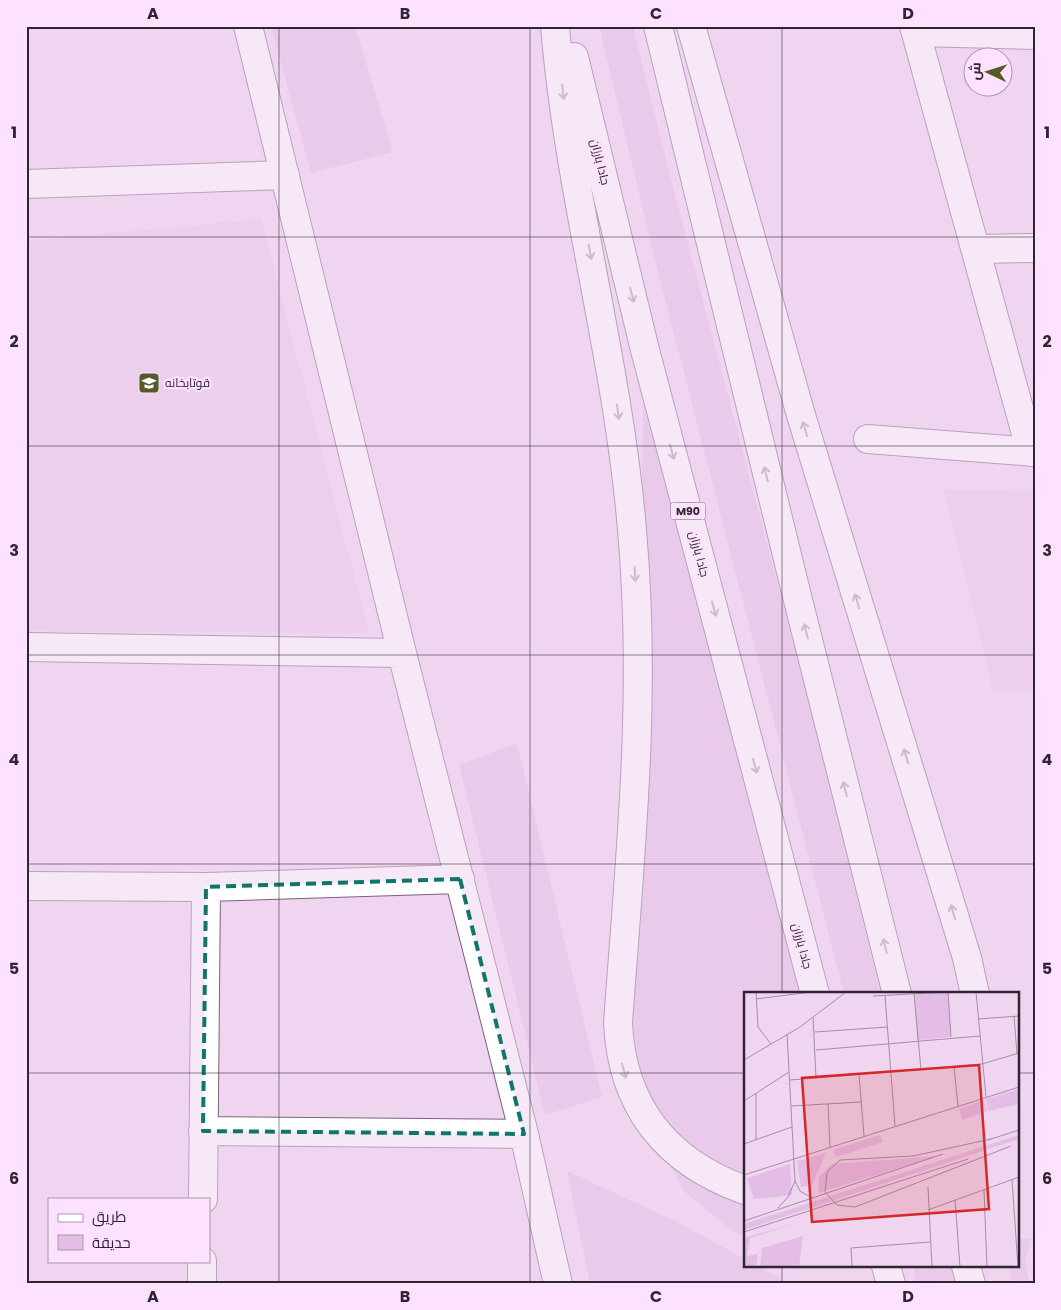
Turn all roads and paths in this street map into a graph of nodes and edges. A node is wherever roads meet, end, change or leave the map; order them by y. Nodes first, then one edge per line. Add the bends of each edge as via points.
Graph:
1 (248, 26) edge
2 (555, 26) edge
3 (567, 26) edge
4 (658, 26) edge
5 (691, 26) edge
6 (915, 29) edge
7 (1035, 35) edge
8 (285, 175) junction
9 (26, 184) edge
10 (1035, 248) edge
11 (976, 249) junction
12 (868, 439) dead end
13 (1033, 452) edge
14 (26, 647) edge
15 (402, 653) junction
16 (460, 879) junction
17 (26, 886) edge
18 (206, 887) junction
19 (814, 992) edge
20 (896, 992) edge
21 (975, 992) edge
22 (203, 1131) junction
23 (524, 1134) junction
24 (744, 1190) edge
25 (203, 1198) edge
26 (202, 1262) edge
27 (886, 1268) edge
28 (967, 1268) edge
29 (202, 1284) edge
30 (558, 1284) edge
31 (890, 1284) edge
32 (971, 1284) edge

1 - 8 main road
2 -> 24 main road via 577,188 614,379 633,531 638,624 636,783 618,1023 619,1047 632,1093 656,1132 688,1162
3 -> 19 main road, جادا بارزان / M90 via 645,350
20 -> 4 main road via 794,588
21 -> 5 main road via 968,958 801,415
6 - 7 main road
6 - 11 main road
8 - 9 main road
8 - 15 main road
10 - 11 main road
11 - 13 main road
12 - 13 main road
14 - 15 main road
15 - 16 main road
16 - 18 main road
16 - 23 main road
17 - 18 main road
18 - 22 main road
22 - 23 main road
22 - 25 main road
23 - 30 main road
26 - 29 main road
27 - 31 main road
28 - 32 main road

